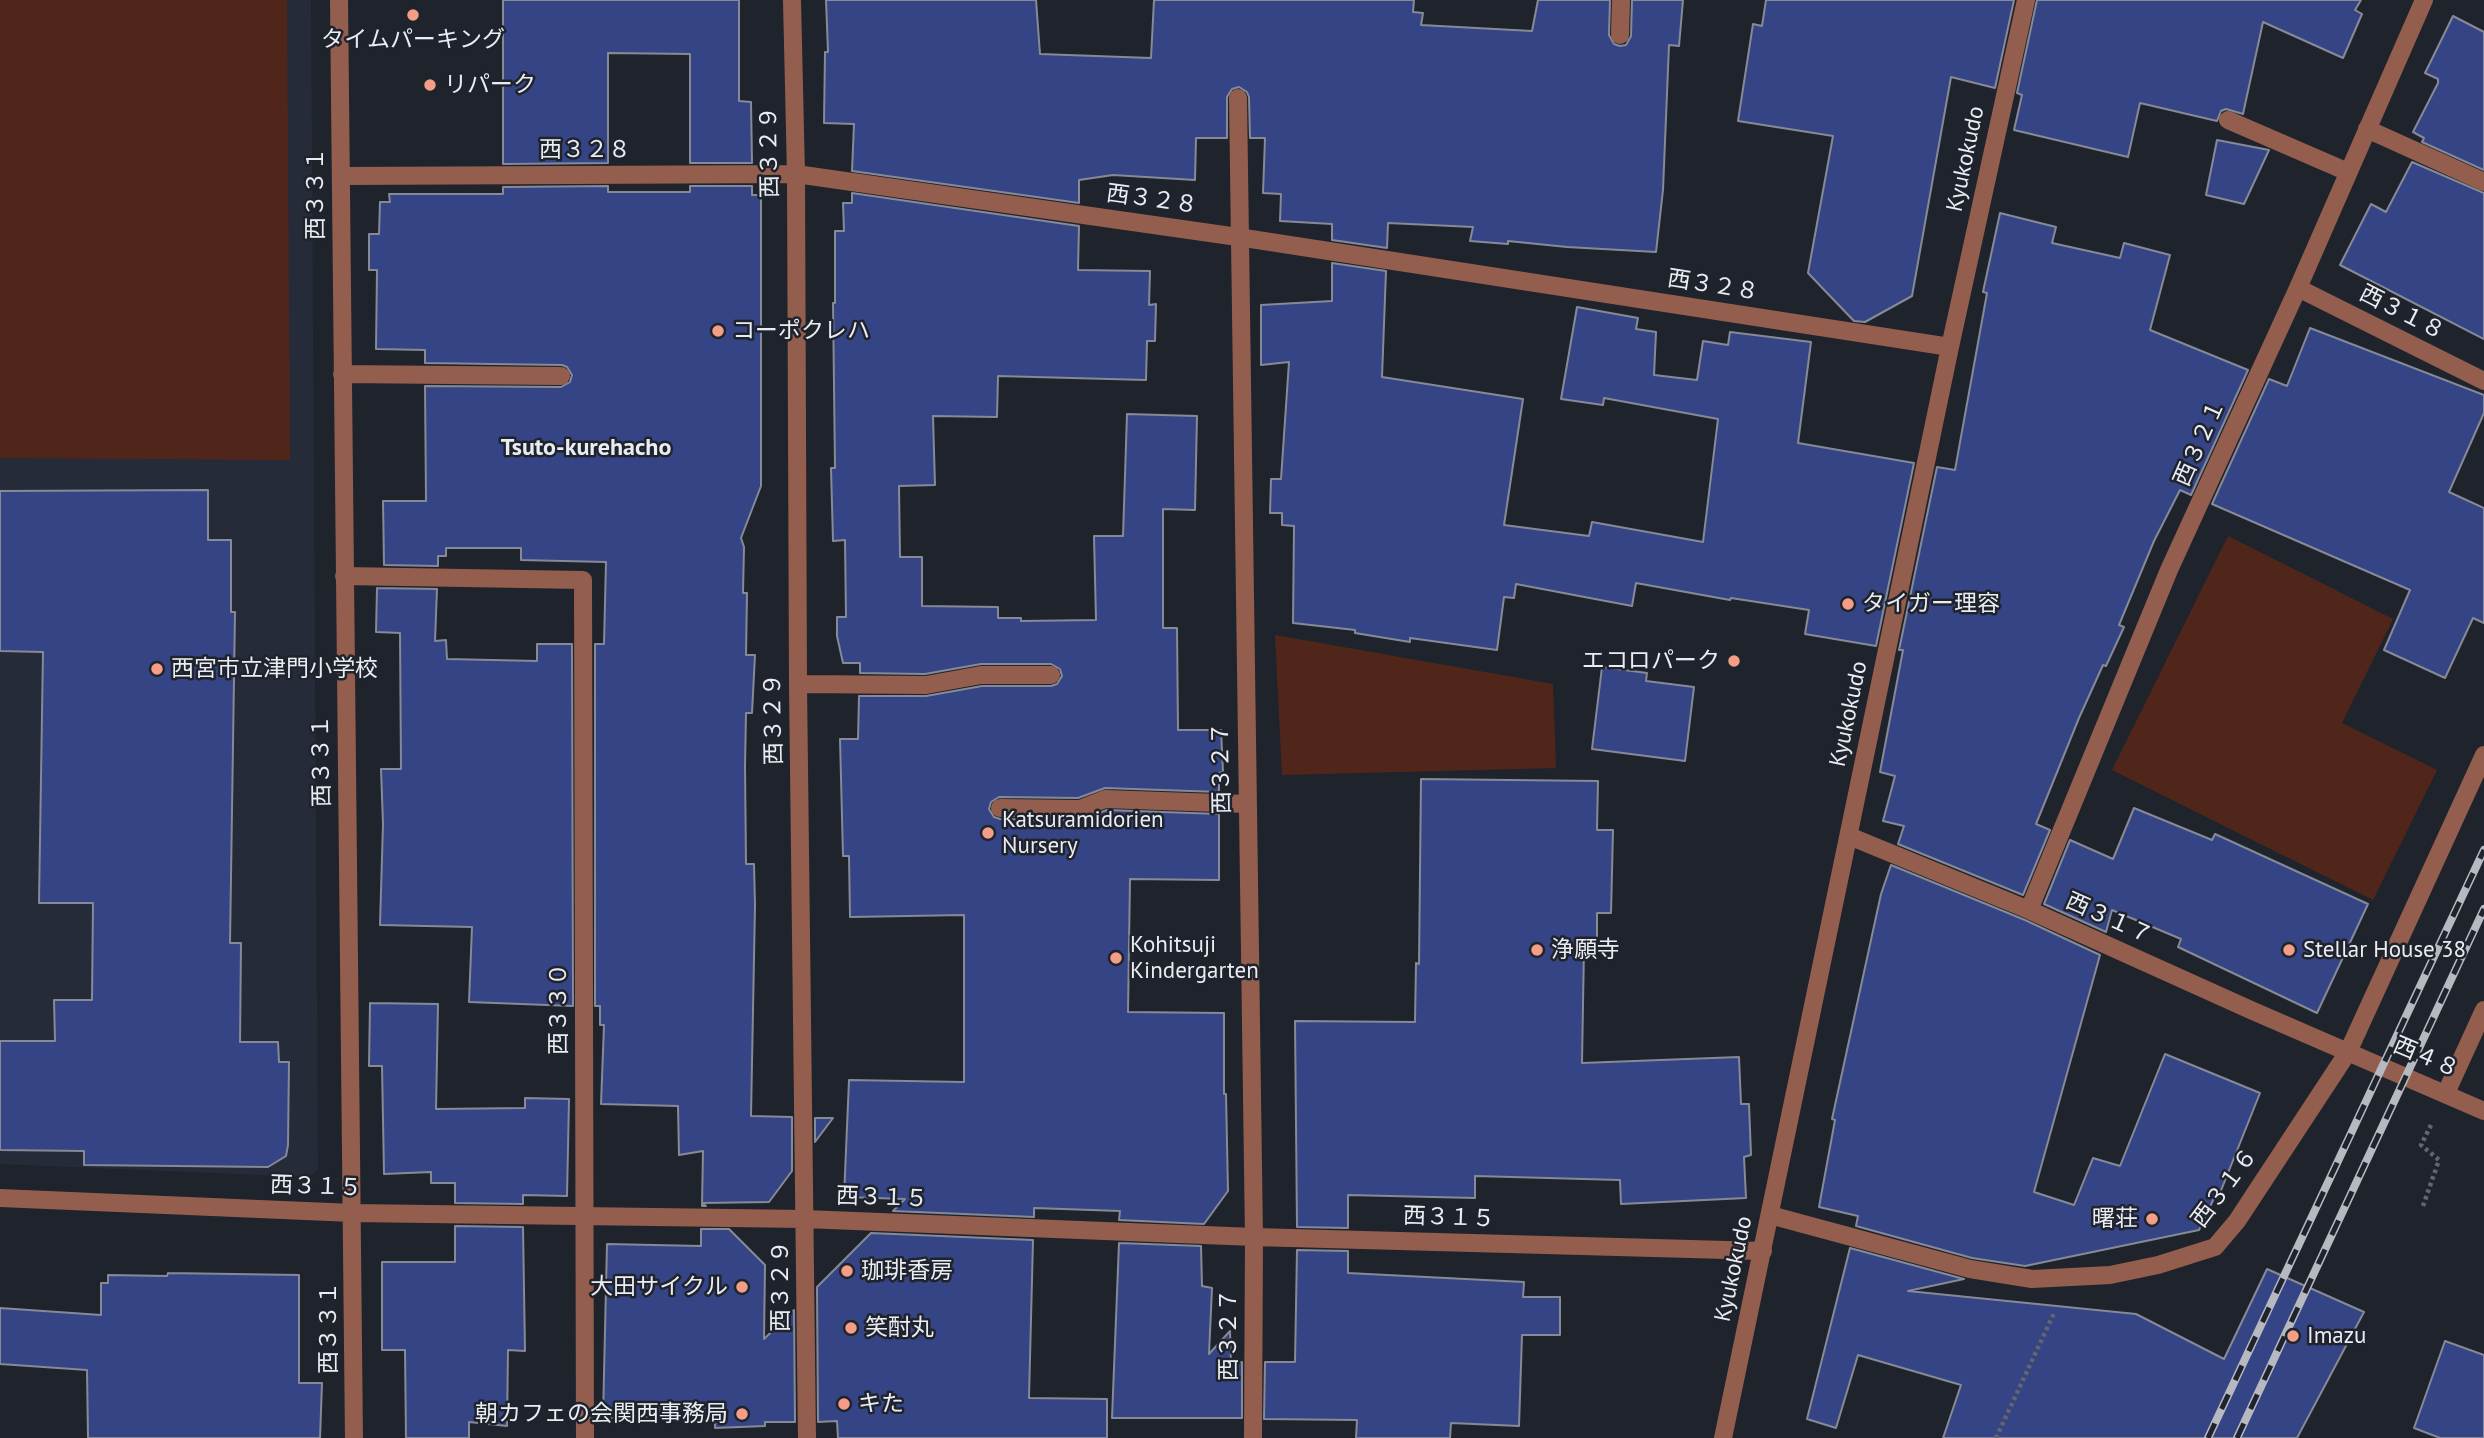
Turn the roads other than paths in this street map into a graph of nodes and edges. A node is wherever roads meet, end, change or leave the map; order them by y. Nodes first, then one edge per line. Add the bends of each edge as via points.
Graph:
1 (339, 0) edge
2 (792, 0) edge
3 (1621, 0) edge
4 (2026, 0) edge
5 (2424, 0) edge
6 (1620, 36) dead end
7 (1238, 98) dead end
8 (2228, 120) dead end
9 (2367, 129) junction
10 (2348, 172) junction
11 (796, 174) junction
12 (341, 176) junction
13 (2484, 182) edge
14 (1238, 237) junction
15 (2298, 288) junction
16 (1951, 347) junction
17 (342, 374) junction
18 (561, 376) dead end
19 (2484, 381) edge
20 (344, 576) junction
21 (1051, 676) dead end
22 (798, 684) junction
23 (2484, 755) edge
24 (1247, 804) junction
25 (1000, 808) dead end
26 (1849, 836) junction
27 (2029, 910) junction
28 (2484, 1010) edge
29 (2348, 1052) junction
30 (2446, 1093) junction
31 (2484, 1111) edge
32 (0, 1198) edge
33 (353, 1213) junction
34 (1770, 1215) junction
35 (584, 1216) junction
36 (805, 1219) junction
37 (1254, 1237) junction
38 (1763, 1251) junction
39 (354, 1438) edge
40 (585, 1438) edge
41 (807, 1438) edge
42 (1253, 1438) edge
43 (1723, 1438) edge

1 - 12 street, 西３３１
2 - 11 street, 西３２９
3 - 6 street
4 - 16 street, Kyukokudo
5 - 9 street, 西３２１
7 - 14 street, 西３２７
8 - 10 street
9 - 10 street, 西３２１
9 - 13 street
10 - 15 street, 西３２１
11 - 12 street, 西３２８
11 - 14 street, 西３２８
11 - 22 street, 西３２９
12 - 17 street, 西３３１
14 - 16 street, 西３２８
14 - 24 street, 西３２７
15 - 19 street, 西３１８
15 - 27 street, 西３２１ via 2169,570
16 - 26 street, Kyukokudo
17 - 18 street
17 - 20 street, 西３３１
20 - 33 street, 西３３１
20 - 35 street, 西３３０ via 583,580
21 - 22 street via 981,675 926,685
22 - 36 street, 西３２９
23 - 29 street, 西３１６
24 - 25 street via 1105,799 1080,809
24 - 37 street, 西３２７
26 - 27 street, 西３１７
26 - 34 street, Kyukokudo
27 - 29 street, 西３１７
28 - 30 street
29 - 30 street, 西４８
29 - 34 street, 西３１６ via 2237,1221 2215,1247 2146,1267 2070,1278 1998,1275
30 - 31 street, 西４８
32 - 33 street, 西３１５
33 - 35 street, 西３１５
33 - 39 street, 西３３１
34 - 38 street, Kyukokudo
35 - 36 street, 西３１５
35 - 40 street, 西３３０
36 - 37 street, 西３１５
36 - 41 street, 西３２９
37 - 38 street, 西３１５
37 - 42 street, 西３２７
38 - 43 street, Kyukokudo

